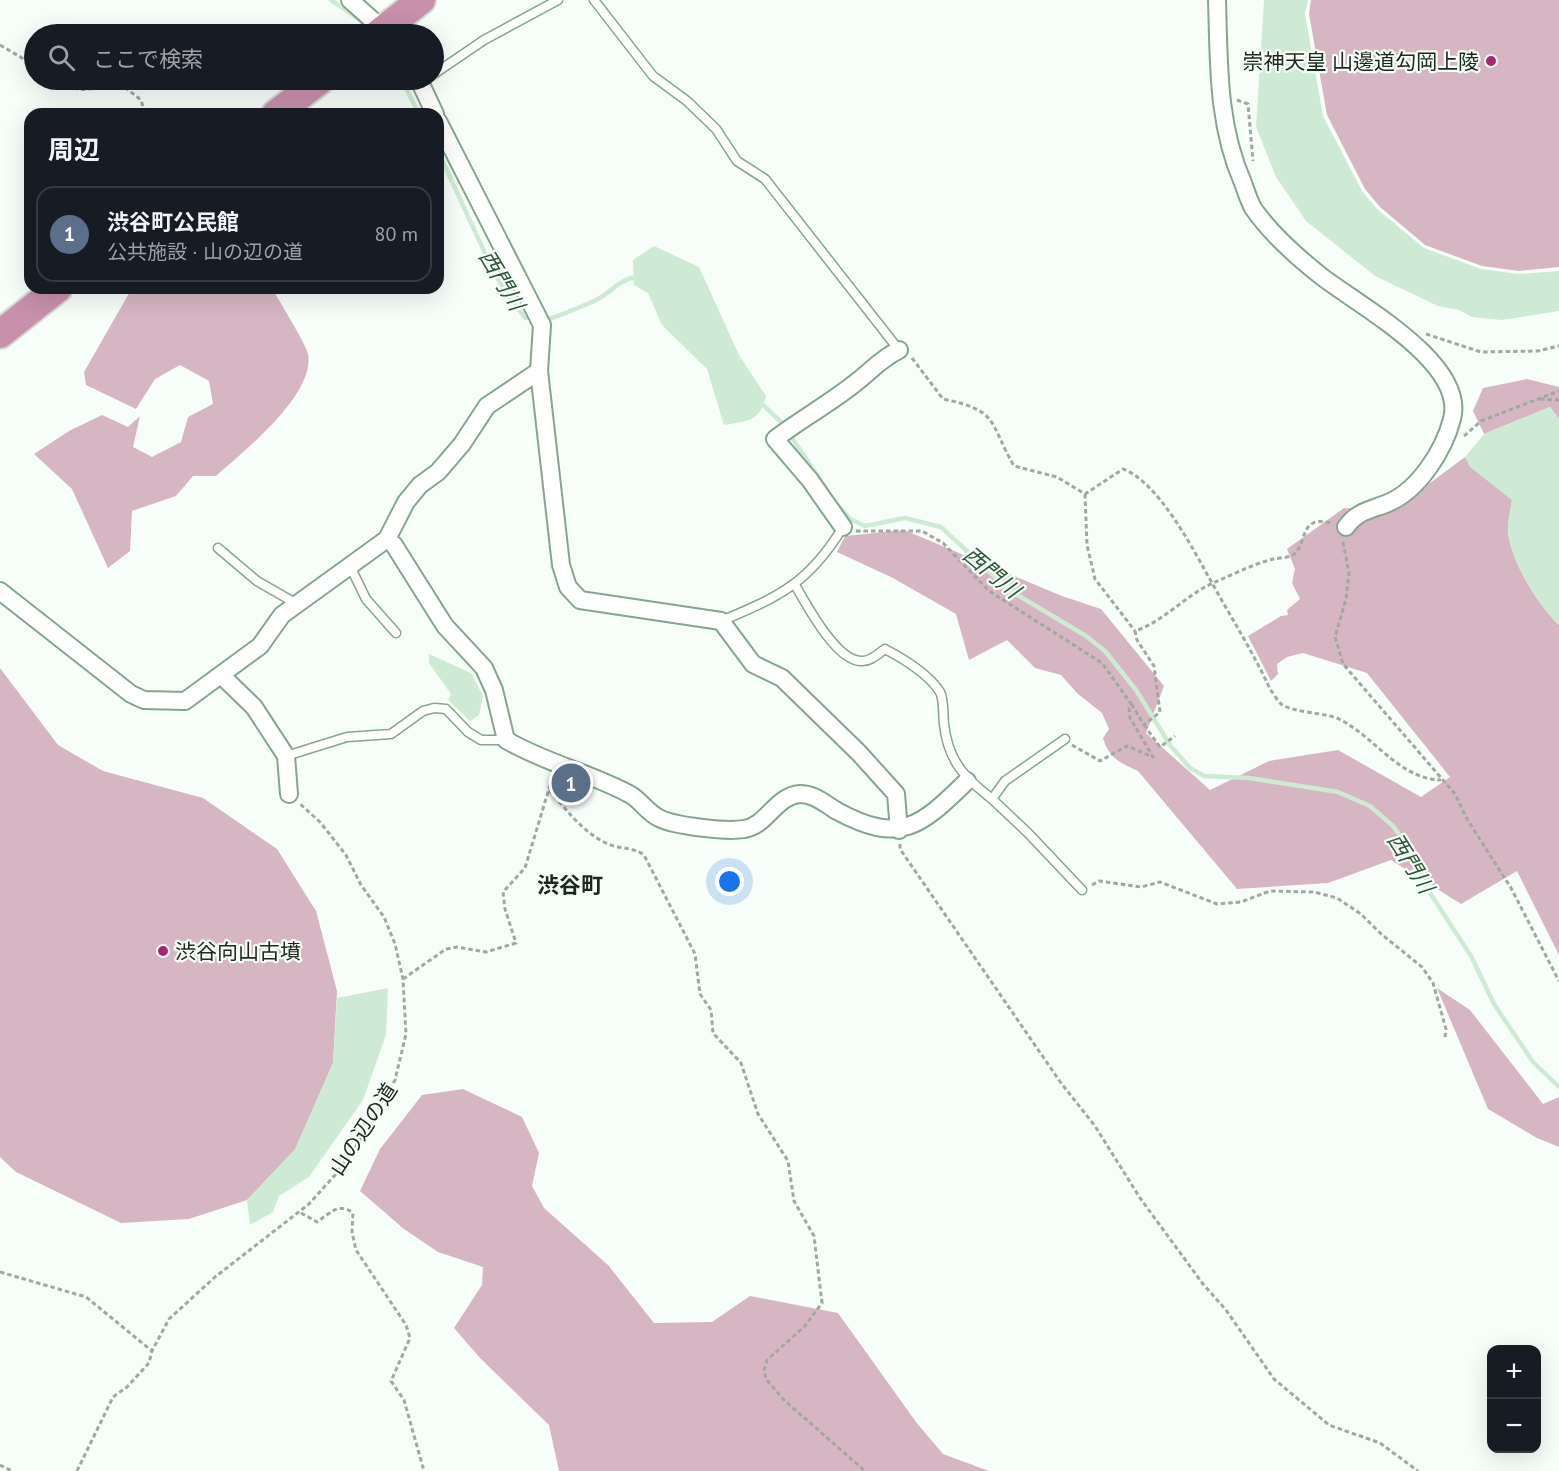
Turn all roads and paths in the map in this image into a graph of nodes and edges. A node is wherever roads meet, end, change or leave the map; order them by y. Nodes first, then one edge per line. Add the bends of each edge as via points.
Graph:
1 (350, 0) edge
2 (422, 0) edge
3 (558, 0) edge
4 (594, 0) edge
5 (1217, 0) edge
6 (375, 24) edge
7 (394, 24) edge
8 (0, 45) edge
9 (24, 59) edge
10 (444, 66) edge
11 (1236, 89) dead end
12 (129, 90) edge
13 (307, 90) edge
14 (427, 90) edge
15 (143, 108) edge
16 (284, 108) edge
17 (433, 108) edge
18 (444, 133) edge
19 (1253, 164) dead end
20 (50, 294) edge
21 (1422, 333) dead end
22 (0, 334) edge
23 (1559, 346) edge
24 (899, 350) junction
25 (539, 370) junction
26 (1559, 391) edge
27 (1538, 399) junction
28 (1559, 400) edge
29 (1436, 453) junction
30 (1085, 494) junction
31 (843, 527) junction
32 (1346, 527) junction
33 (387, 539) junction
34 (218, 548) dead end
35 (350, 566) junction
36 (1212, 584) junction
37 (795, 585) junction
38 (0, 591) edge
39 (297, 604) junction
40 (720, 621) junction
41 (1135, 631) junction
42 (396, 633) dead end
43 (222, 676) junction
44 (1132, 705) junction
45 (1144, 724) junction
46 (1174, 737) dead end
47 (1065, 739) joint
48 (506, 740) junction
49 (286, 756) junction
50 (1441, 780) junction
51 (967, 781) junction
52 (289, 794) joint
53 (992, 799) junction
54 (899, 830) junction
55 (1082, 890) joint
56 (403, 979) junction
57 (1559, 981) edge
58 (1445, 1037) dead end
59 (301, 1213) junction
60 (0, 1272) edge
61 (152, 1351) junction
62 (0, 1466) edge
63 (12, 1471) edge
64 (76, 1471) edge
65 (424, 1471) edge
66 (865, 1471) edge
67 (1418, 1471) edge

1 - 6 street
2 - 7 highway
3 - 10 lane
4 - 24 lane via 653,76 716,129 737,161 765,179
5 - 29 street via 1221,107 1231,156 1253,208 1287,247 1423,351 1443,377 1455,404
8 - 9 path
11 - 19 path via 1236,100 1248,104
12 - 15 path via 141,100
13 - 16 highway
14 - 17 street
18 - 25 street via 539,319
20 - 22 highway
21 - 23 path via 1481,352 1538,351
24 - 30 path via 910,356 943,399 973,405 989,415 1014,466 1057,477
24 - 31 street via 881,359 859,380 775,439
25 - 33 street via 487,406 462,444 406,502
25 - 40 street via 561,565 568,587 580,600
26 - 27 path
27 - 28 path
27 - 29 path via 1481,421 1452,448
29 - 32 street via 1424,476 1411,487 1389,503 1353,517
30 - 36 path via 1122,469 1131,472 1190,540
30 - 41 path via 1087,545 1095,579
31 - 37 lane via 815,567
31 - 44 path via 858,532 922,531 943,543 989,591 1102,663
32 - 36 path via 1318,521 1306,529 1298,549 1290,556 1272,559
32 - 50 path via 1342,546 1349,573 1335,637 1343,664 1374,696
33 - 35 street
33 - 48 street via 446,626 484,668 494,690
34 - 39 lane via 257,581
35 - 39 street
35 - 42 lane via 366,599
36 - 41 path
36 - 50 path via 1282,704 1337,718 1354,727 1405,770
37 - 40 lane
37 - 51 lane via 819,626 850,659 861,662 885,649 907,660 941,693 951,754
38 - 43 street via 53,635 144,700 185,701
39 - 43 street via 282,615 260,646
40 - 54 street via 753,664 782,678 896,794
41 - 45 path via 1154,666 1160,701 1159,714
43 - 49 street via 254,707
44 - 45 path
44 - 47 path via 1130,718 1153,757 1127,746 1095,760
45 - 46 path via 1160,747
47 - 53 lane via 1005,781
48 - 49 lane via 481,740 446,709 434,708 423,711 392,734 347,736
48 - 54 street via 633,796 659,818 727,830 754,827 782,801 799,794 813,796 867,825
49 - 52 street
50 - 57 path via 1455,794 1512,888
51 - 53 lane
51 - 54 street via 945,802
52 - 56 path, 山の辺の道 via 320,822 346,855 384,917
53 - 55 lane
54 - 67 path via 900,849 1061,1083 1095,1126 1140,1198 1274,1379 1329,1425 1380,1443
55 - 58 path via 1099,881 1141,887 1160,882 1217,904 1240,902 1270,891 1314,892 1337,898 1422,967 1433,983
56 - 59 path, 山の辺の道 via 406,1034 395,1080 359,1142
56 - 66 path via 446,949 486,952 516,943 503,892 525,868 549,790 593,836 644,855 695,954 700,994 711,1010 712,1033 741,1063 758,1114 788,1161 794,1202 814,1236 822,1304 805,1326 767,1360 766,1379 784,1400
59 - 61 path, 山の辺の道 via 192,1296 169,1319
59 - 65 path via 317,1222 338,1207 353,1213 356,1250 406,1325 410,1338 391,1381 404,1400
60 - 61 path via 86,1297
61 - 64 path, 山の辺の道 via 149,1363 113,1397
62 - 63 path

